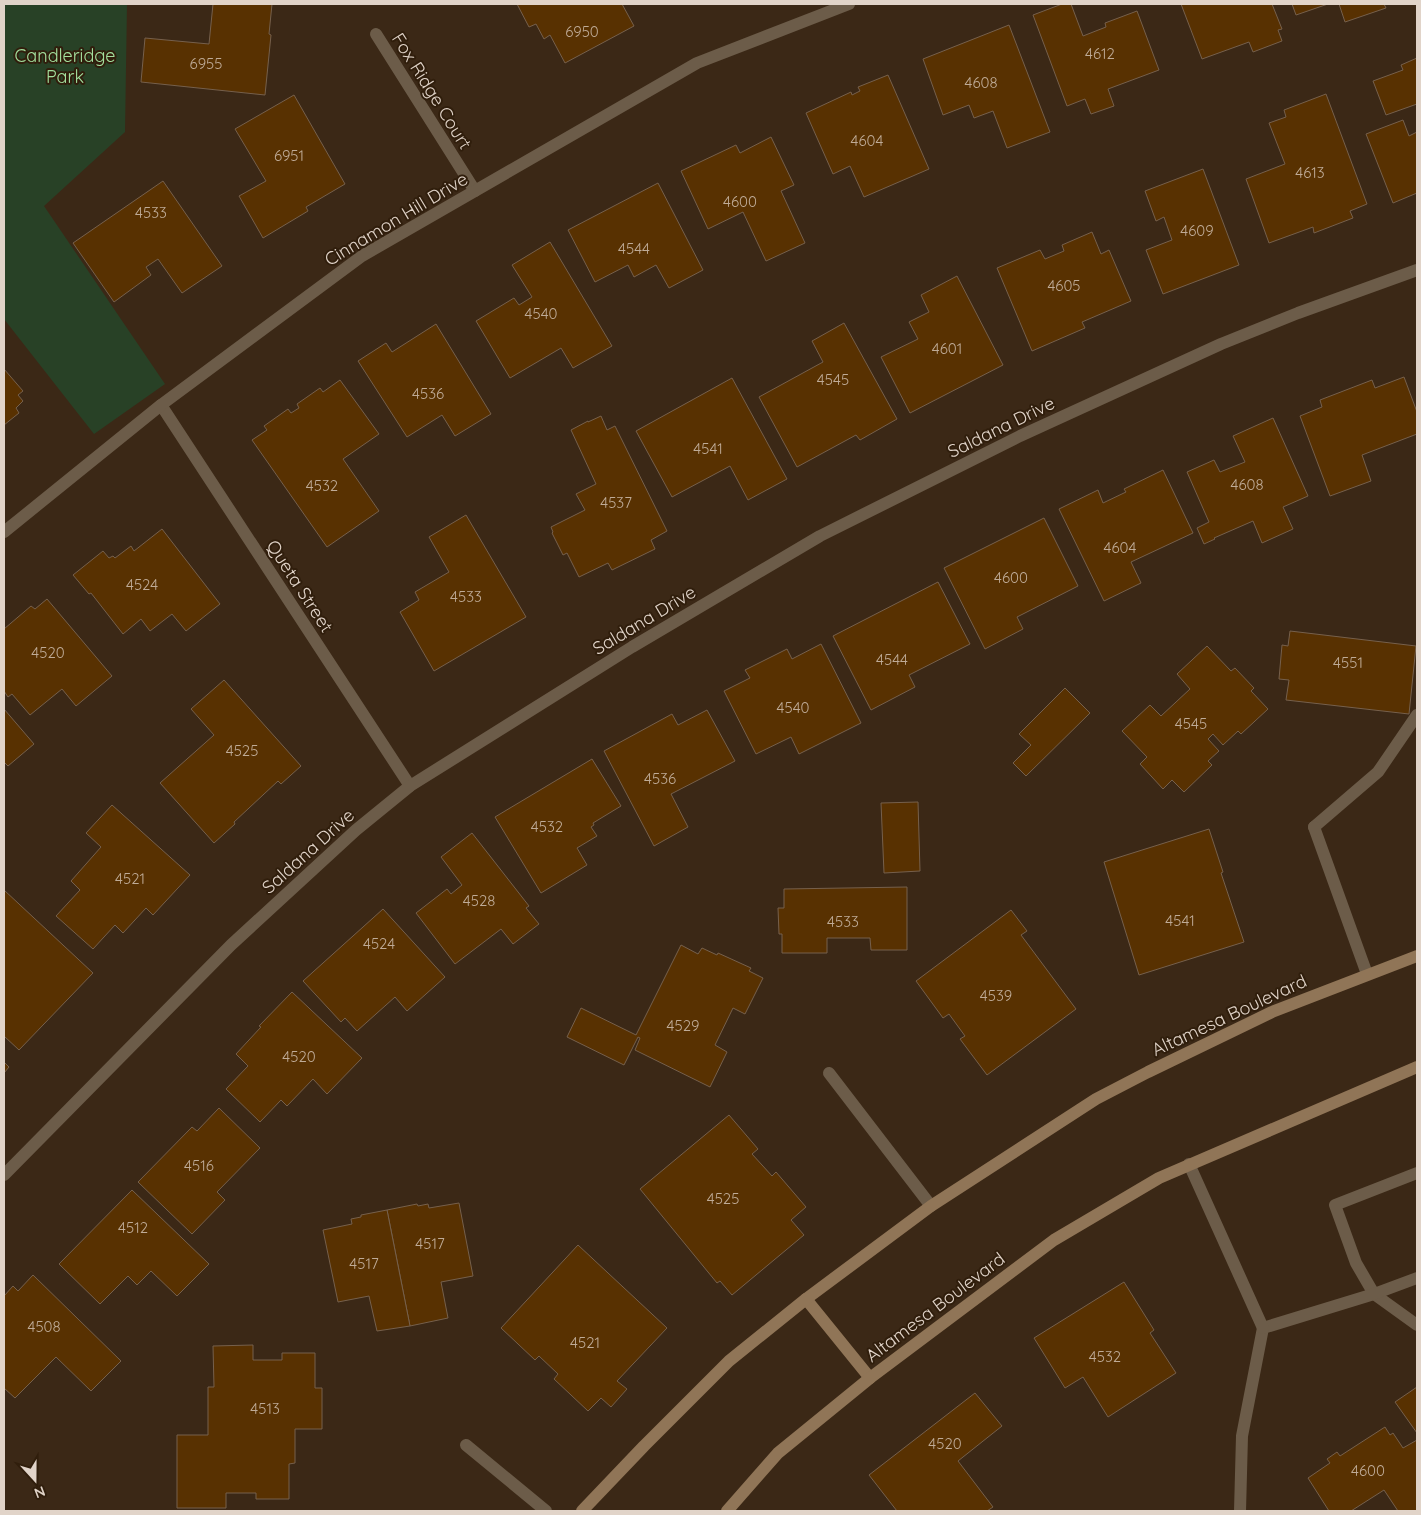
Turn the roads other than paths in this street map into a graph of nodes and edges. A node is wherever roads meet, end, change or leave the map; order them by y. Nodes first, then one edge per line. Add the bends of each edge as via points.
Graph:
1 (849, 4) edge
2 (376, 34) dead end
3 (475, 191) junction
4 (1417, 270) edge
5 (161, 405) junction
6 (4, 532) edge
7 (1417, 715) edge
8 (410, 786) junction
9 (1417, 956) edge
10 (1367, 974) junction
11 (1417, 1067) edge
12 (828, 1073) dead end
13 (1189, 1164) junction
14 (1417, 1173) edge
15 (4, 1175) edge
16 (931, 1206) junction
17 (1417, 1278) edge
18 (1374, 1294) junction
19 (806, 1298) junction
20 (1417, 1325) edge
21 (1263, 1328) junction
22 (870, 1378) junction
23 (466, 1445) dead end
24 (546, 1511) edge
25 (582, 1511) edge
26 (727, 1511) edge
27 (1240, 1511) edge

1 - 3 street, Cinnamon Hill Drive via 697,63
2 - 3 street, Fox Ridge Court
3 - 5 street, Cinnamon Hill Drive via 362,256
4 - 8 street, Saldana Drive via 1221,344 1020,436 820,536 632,647
5 - 6 street, Cinnamon Hill Drive
5 - 8 street, Queta Street
7 - 10 street via 1378,772 1314,827
8 - 15 street, Saldana Drive via 356,830 231,945
9 - 10 main road, Altamesa Boulevard
10 - 16 main road, Altamesa Boulevard via 1272,1012 1096,1099
11 - 13 main road, Altamesa Boulevard
12 - 16 street
13 - 21 street
13 - 22 main road, Altamesa Boulevard via 1159,1178 1054,1240
14 - 18 street via 1335,1206 1356,1263
16 - 19 main road, Altamesa Boulevard
17 - 18 street
18 - 20 street
18 - 21 street
19 - 22 main road
19 - 25 main road, Altamesa Boulevard via 729,1361
21 - 27 street via 1242,1436
22 - 26 main road, Altamesa Boulevard via 778,1453
23 - 24 street

